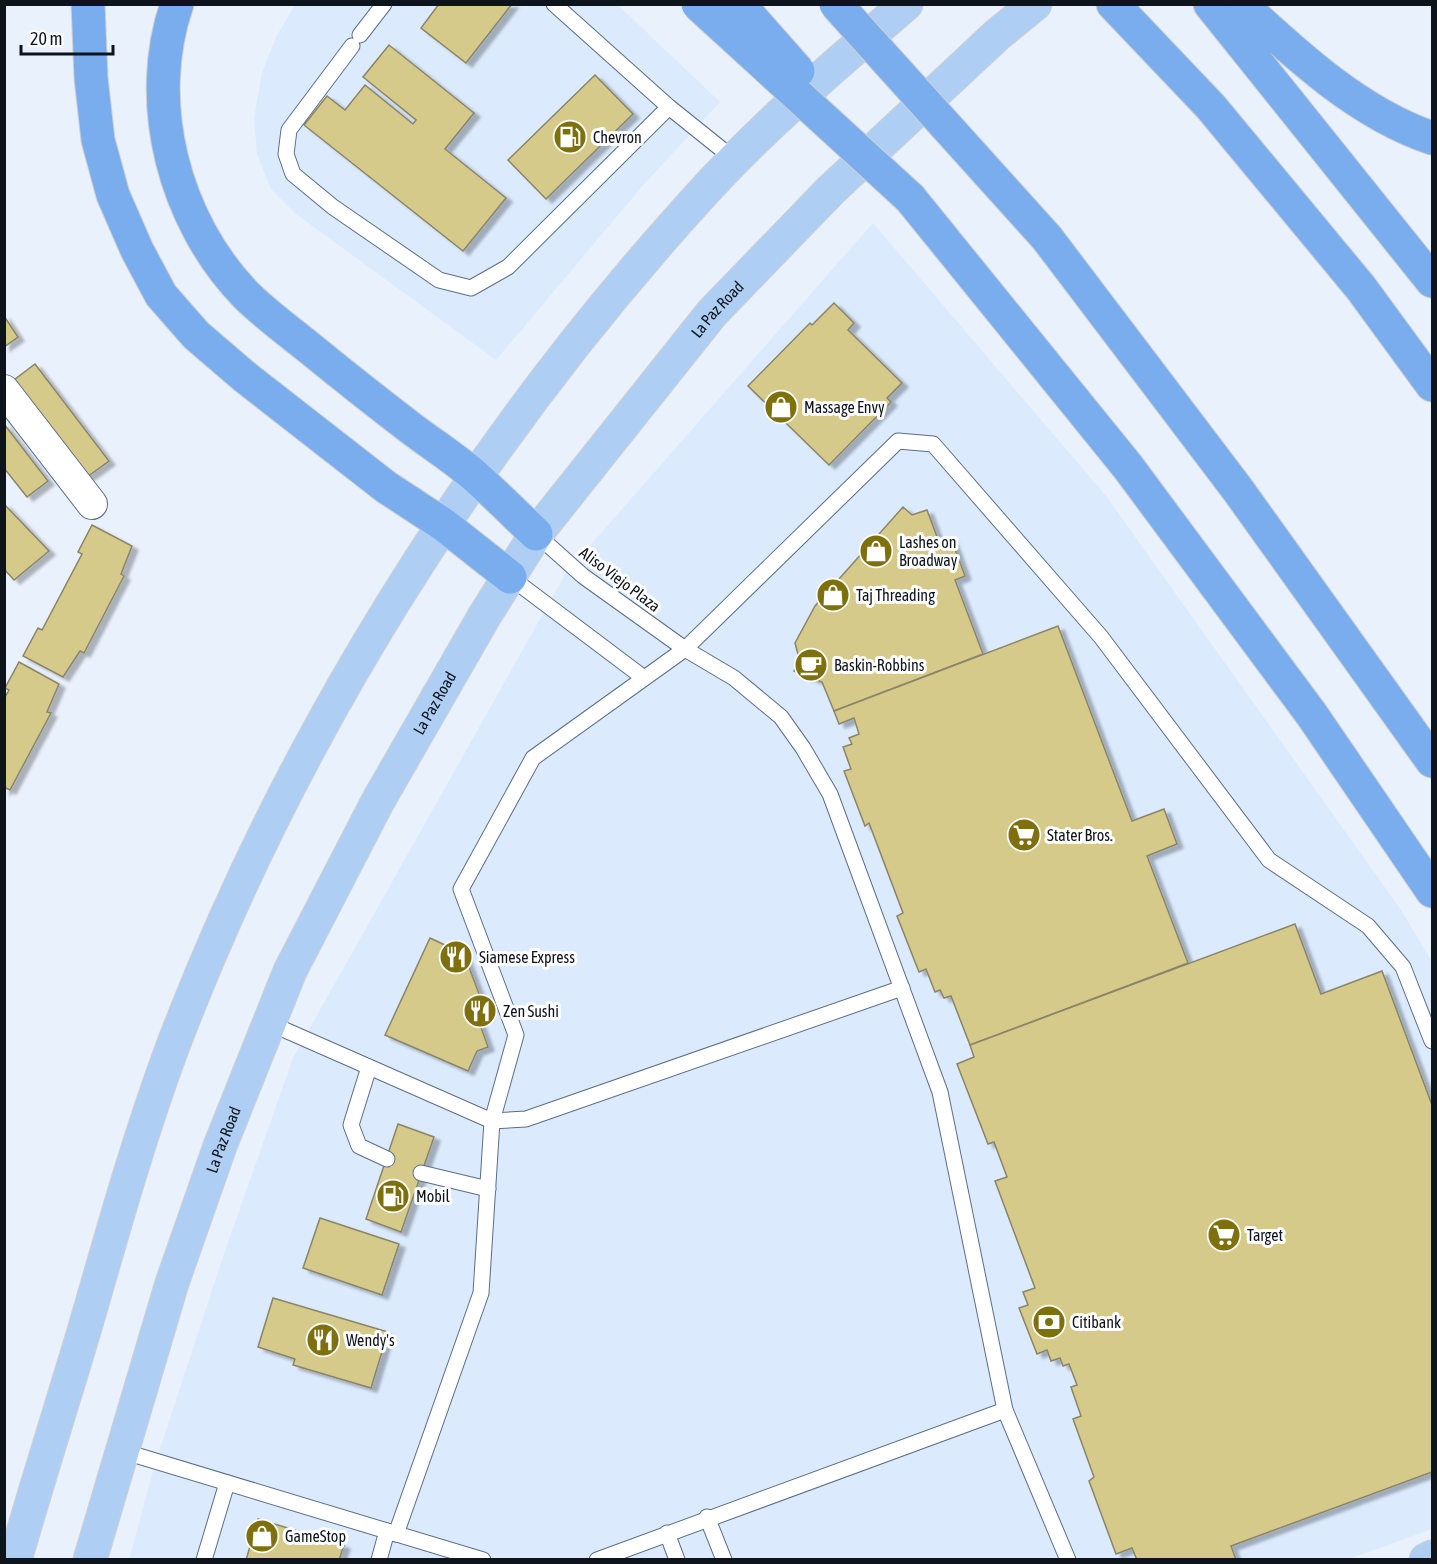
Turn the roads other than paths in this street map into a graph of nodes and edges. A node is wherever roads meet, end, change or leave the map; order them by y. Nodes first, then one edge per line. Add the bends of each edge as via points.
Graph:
1 (88, 4) edge
2 (177, 4) edge
3 (384, 4) edge
4 (554, 4) edge
5 (698, 4) edge
6 (740, 4) edge
7 (836, 4) edge
8 (906, 4) edge
9 (1035, 4) edge
10 (1113, 4) edge
11 (1210, 4) edge
12 (1241, 4) edge
13 (1270, 52) junction
14 (669, 107) junction
15 (1432, 138) edge
16 (735, 160) junction
17 (910, 198) junction
18 (1432, 281) edge
19 (1432, 385) edge
20 (4, 390) edge
21 (476, 477) junction
22 (92, 504) dead end
23 (444, 525) junction
24 (536, 534) junction
25 (510, 577) junction
26 (685, 649) junction
27 (644, 678) junction
28 (1432, 761) edge
29 (1432, 891) edge
30 (902, 988) junction
31 (269, 1023) junction
32 (1432, 1041) edge
33 (369, 1068) junction
34 (492, 1121) junction
35 (387, 1159) dead end
36 (421, 1173) dead end
37 (488, 1189) junction
38 (1005, 1410) junction
39 (122, 1451) junction
40 (226, 1483) junction
41 (707, 1518) junction
42 (392, 1532) junction
43 (667, 1533) junction
44 (463, 1557) edge
45 (1432, 1557) edge
46 (15, 1560) edge
47 (90, 1560) edge
48 (204, 1560) edge
49 (379, 1560) edge
50 (483, 1560) edge
51 (597, 1560) edge
52 (677, 1560) edge
53 (724, 1560) edge
54 (1068, 1560) edge
55 (1426, 1560) edge

1 - 23 highway via 98,140 113,195 161,295 196,335 245,377 386,487
2 - 21 highway via 165,67 169,155 188,205 213,253 246,295 363,393
3 - 14 lane via 289,130 286,154 293,174 333,207 439,280 471,288 508,267
4 - 14 lane
5 - 17 highway, bridge
6 - 17 highway, bridge
7 - 28 highway, bridge via 1047,238 1238,490
8 - 16 main road
9 - 24 main road, La Paz Road via 831,190 712,313
10 - 19 highway via 1211,107 1361,288
11 - 13 highway
12 - 13 highway
13 - 15 highway via 1414,132
13 - 18 highway
14 - 16 lane
16 - 21 main road via 592,322
17 - 29 highway via 1128,466 1312,715
20 - 22 street
21 - 23 main road
21 - 24 highway
23 - 25 highway
23 - 46 main road via 344,688 280,807 218,936 170,1054 128,1181
24 - 25 main road, La Paz Road
24 - 26 lane, Aliso Viejo Plaza via 583,576
25 - 27 lane
25 - 31 main road, La Paz Road via 484,615 378,801 290,971
26 - 27 lane
26 - 30 lane, Aliso Viejo Plaza via 734,678 781,717 803,748 830,794
26 - 32 lane via 898,441 933,444 1101,637 1269,860 1368,926 1403,967
27 - 34 lane via 533,758 461,889 516,1035
30 - 34 lane via 526,1119
30 - 38 lane, Aliso Viejo Plaza via 940,1092
31 - 33 lane
31 - 39 main road, La Paz Road via 183,1251
33 - 34 lane
33 - 35 lane via 351,1125 359,1146
34 - 37 lane
36 - 37 lane
37 - 42 lane via 482,1293
38 - 41 lane
38 - 54 lane, Aliso Viejo Plaza
39 - 40 lane
39 - 47 main road, La Paz Road
40 - 42 lane
40 - 48 lane
41 - 43 lane
41 - 53 lane
42 - 44 lane
42 - 49 lane
43 - 51 lane
43 - 52 lane
44 - 50 lane
45 - 55 main road

